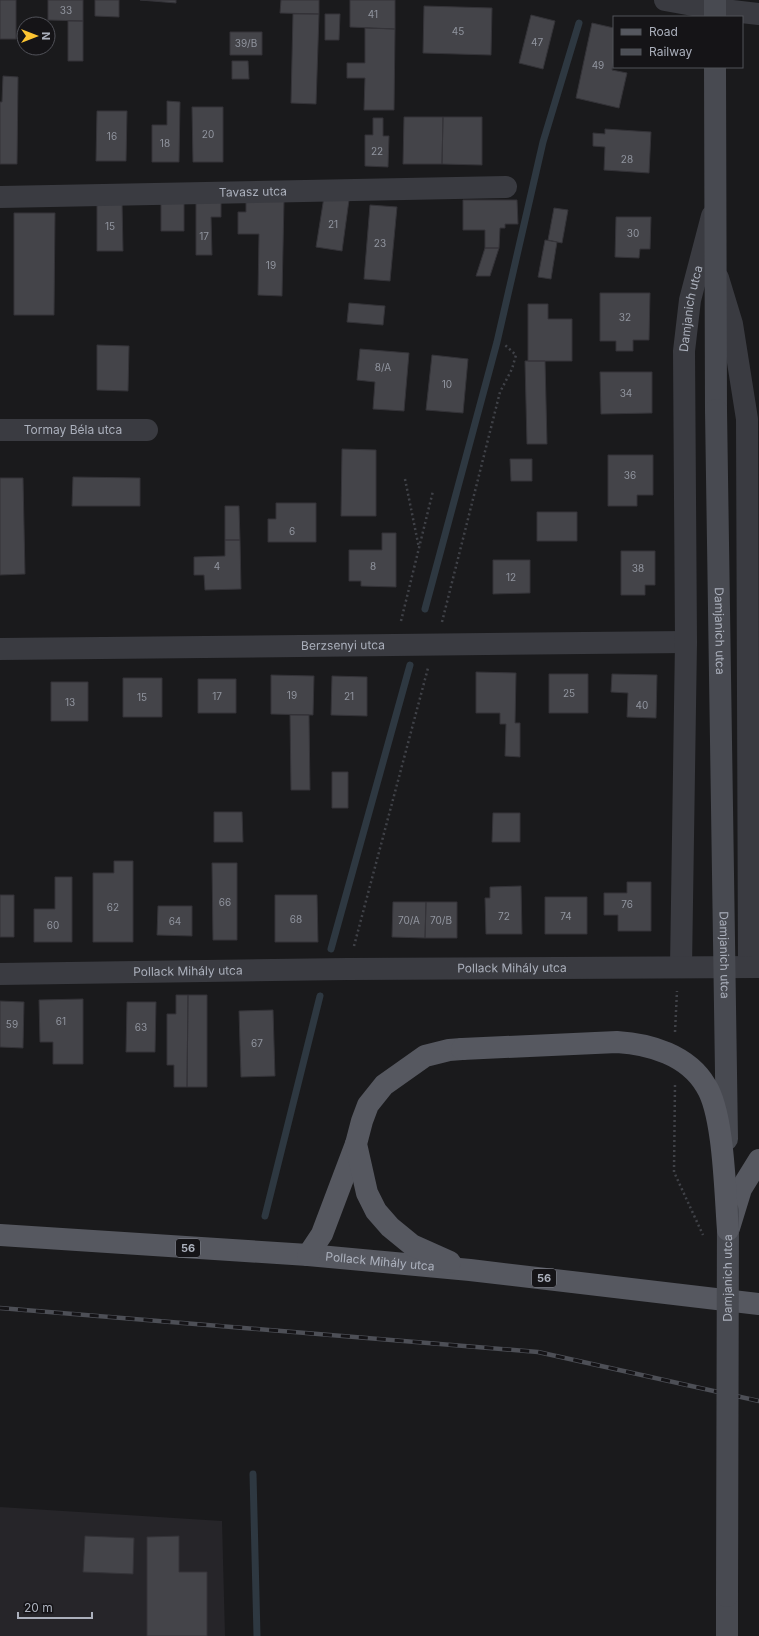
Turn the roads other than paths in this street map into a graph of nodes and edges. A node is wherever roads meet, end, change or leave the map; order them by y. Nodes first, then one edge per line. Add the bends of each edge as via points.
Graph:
1 (665, 0) edge
2 (715, 9) edge
3 (759, 14) edge
4 (715, 68) edge
5 (506, 187) dead end
6 (0, 197) edge
7 (715, 206) junction
8 (716, 273) junction
9 (753, 419) edge
10 (0, 430) edge
11 (146, 430) dead end
12 (686, 642) junction
13 (0, 649) edge
14 (754, 738) edge
15 (681, 967) junction
16 (754, 967) edge
17 (0, 974) edge
18 (356, 1144) junction
19 (759, 1160) edge
20 (728, 1230) junction
21 (0, 1235) edge
22 (308, 1255) junction
23 (470, 1270) junction
24 (759, 1304) edge
25 (727, 1636) edge

1 - 2 street
2 - 3 street
4 - 7 main road, Damjanich utca
5 - 6 street, Tavasz utca
7 - 8 main road, Damjanich utca
7 - 12 street, Damjanich utca via 690,300 684,351
8 - 9 street, Damjanich utca via 732,324
8 - 20 main road, Damjanich utca, bridge
9 - 14 street, Damjanich utca
10 - 11 street, Tormay Béla utca
12 - 13 street, Berzsenyi utca
12 - 15 street, Damjanich utca
14 - 16 street, Damjanich utca
15 - 16 street, Pollack Mihály utca
15 - 17 street, Pollack Mihály utca
18 - 20 main road, bridge via 368,1105 384,1085 425,1056 462,1049 632,1043 655,1047 682,1061 706,1085 714,1104
18 - 22 main road via 322,1234
18 - 23 main road via 367,1193 376,1211 390,1227 412,1245
19 - 20 main road via 741,1189
20 - 25 main road, Damjanich utca, bridge
21 - 22 main road, Pollack Mihály utca / 56
22 - 23 main road, Pollack Mihály utca / 56
23 - 24 main road, Pollack Mihály utca / 56

